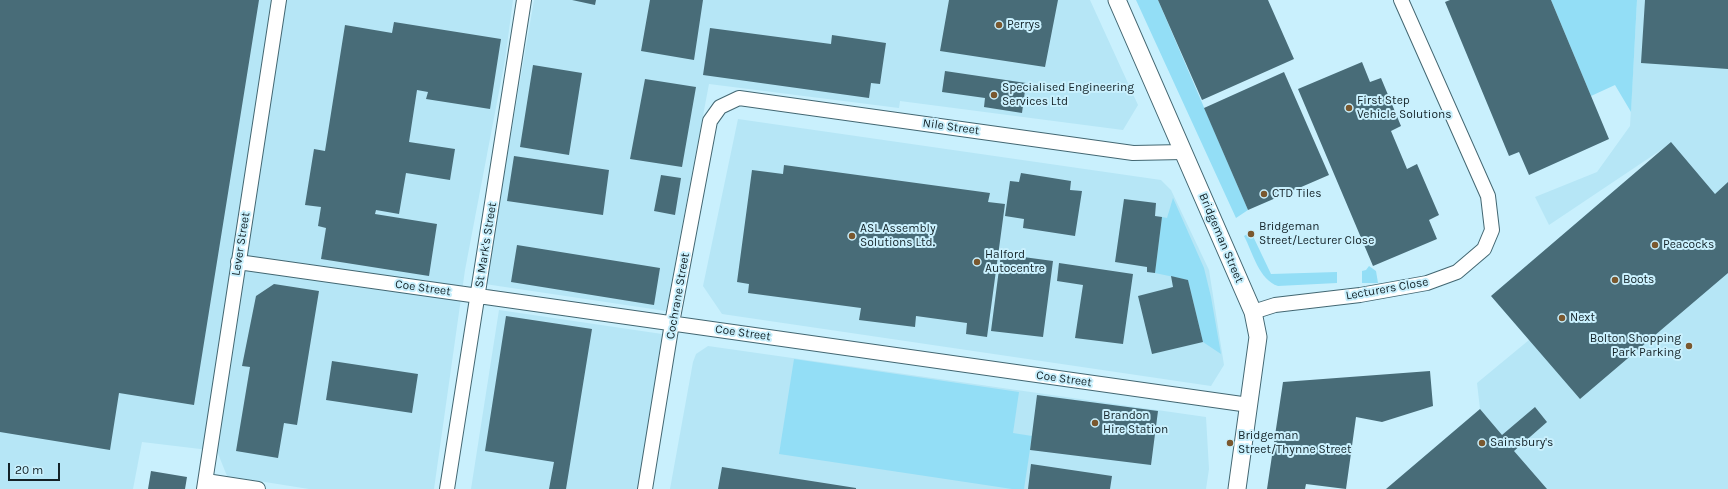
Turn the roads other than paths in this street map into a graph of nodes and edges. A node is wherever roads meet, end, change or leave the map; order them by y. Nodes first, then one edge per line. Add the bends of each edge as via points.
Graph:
1 (279, 0) edge
2 (524, 0) edge
3 (1117, 0) edge
4 (1401, 0) edge
5 (720, 106) joint
6 (1183, 152) junction
7 (238, 262) junction
8 (478, 296) junction
9 (1252, 312) junction
10 (672, 323) junction
11 (1249, 405) junction
12 (205, 485) edge
13 (258, 489) edge
14 (447, 489) edge
15 (645, 489) edge
16 (1238, 489) edge

1 - 7 street, Lever Street
2 - 8 street, St Mark's Street
3 - 6 street, Bridgeman Street
4 - 9 street, Lecturers Close via 1488,196 1492,230 1484,249 1457,272 1427,283 1360,295 1275,305
5 - 6 street, Nile Street via 739,98 1133,153
5 - 10 street, Cochrane Street via 710,121
6 - 9 street, Bridgeman Street
7 - 8 street, Coe Street
7 - 12 street, Lever Street
8 - 10 street, Coe Street
8 - 14 street, St Mark's Street
9 - 11 street, Bridgeman Street via 1258,338
10 - 11 street, Coe Street
10 - 15 street, Cochrane Street
11 - 16 street, Bridgeman Street
12 - 13 street

